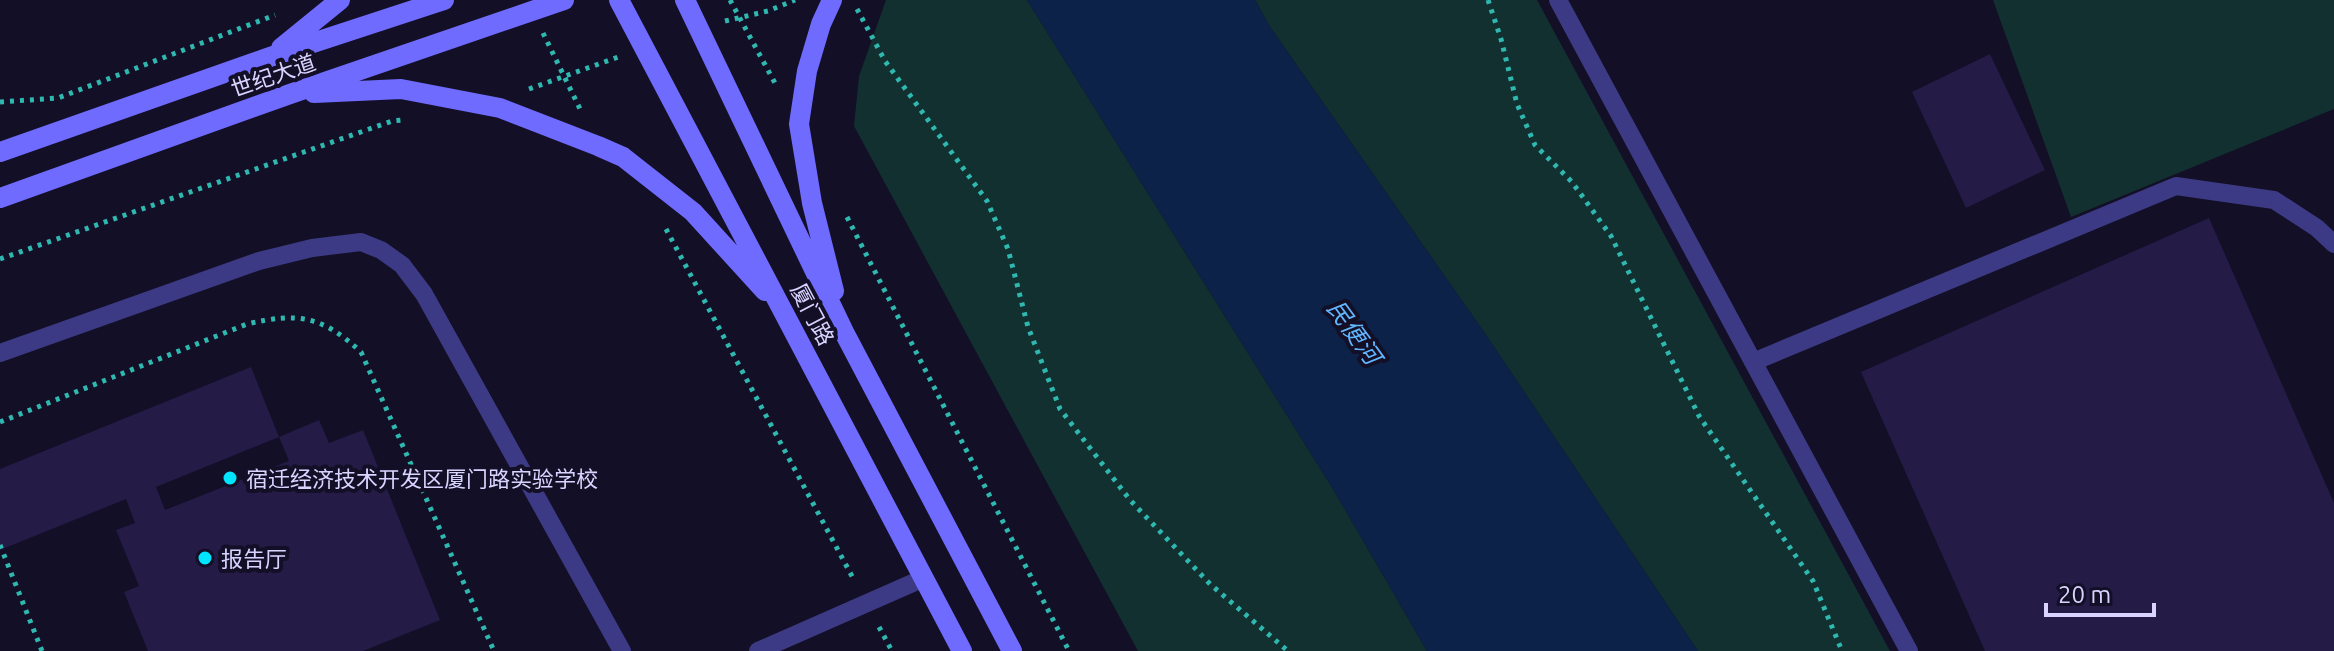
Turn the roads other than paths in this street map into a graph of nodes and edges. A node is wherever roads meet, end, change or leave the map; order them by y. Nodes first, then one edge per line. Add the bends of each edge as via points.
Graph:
1 (340, 0) edge
2 (444, 0) edge
3 (564, 0) edge
4 (619, 0) edge
5 (685, 0) edge
6 (832, 0) edge
7 (1558, 0) edge
8 (270, 57) junction
9 (290, 94) junction
10 (0, 152) edge
11 (0, 198) edge
12 (2334, 244) edge
13 (786, 314) junction
14 (845, 334) junction
15 (0, 353) edge
16 (1753, 362) junction
17 (924, 578) junction
18 (960, 650) edge
19 (622, 651) edge
20 (758, 651) edge
21 (1012, 651) edge
22 (1909, 651) edge

1 - 8 street
2 - 8 street, 世纪大道
3 - 9 street, 世纪大道
4 - 13 street, 厦门路
5 - 14 street, 厦门路
6 - 14 street via 807,71 799,124 812,203
7 - 16 lane
8 - 10 street, 世纪大道
9 - 11 street, 世纪大道
9 - 13 street via 401,89 500,108 623,157 693,212
12 - 16 lane via 2274,200 2176,186
13 - 17 street, 厦门路
14 - 21 street, 厦门路
15 - 19 lane via 259,261 361,242 381,250 402,265 424,294
16 - 22 lane
17 - 18 street, 厦门路
17 - 20 lane

